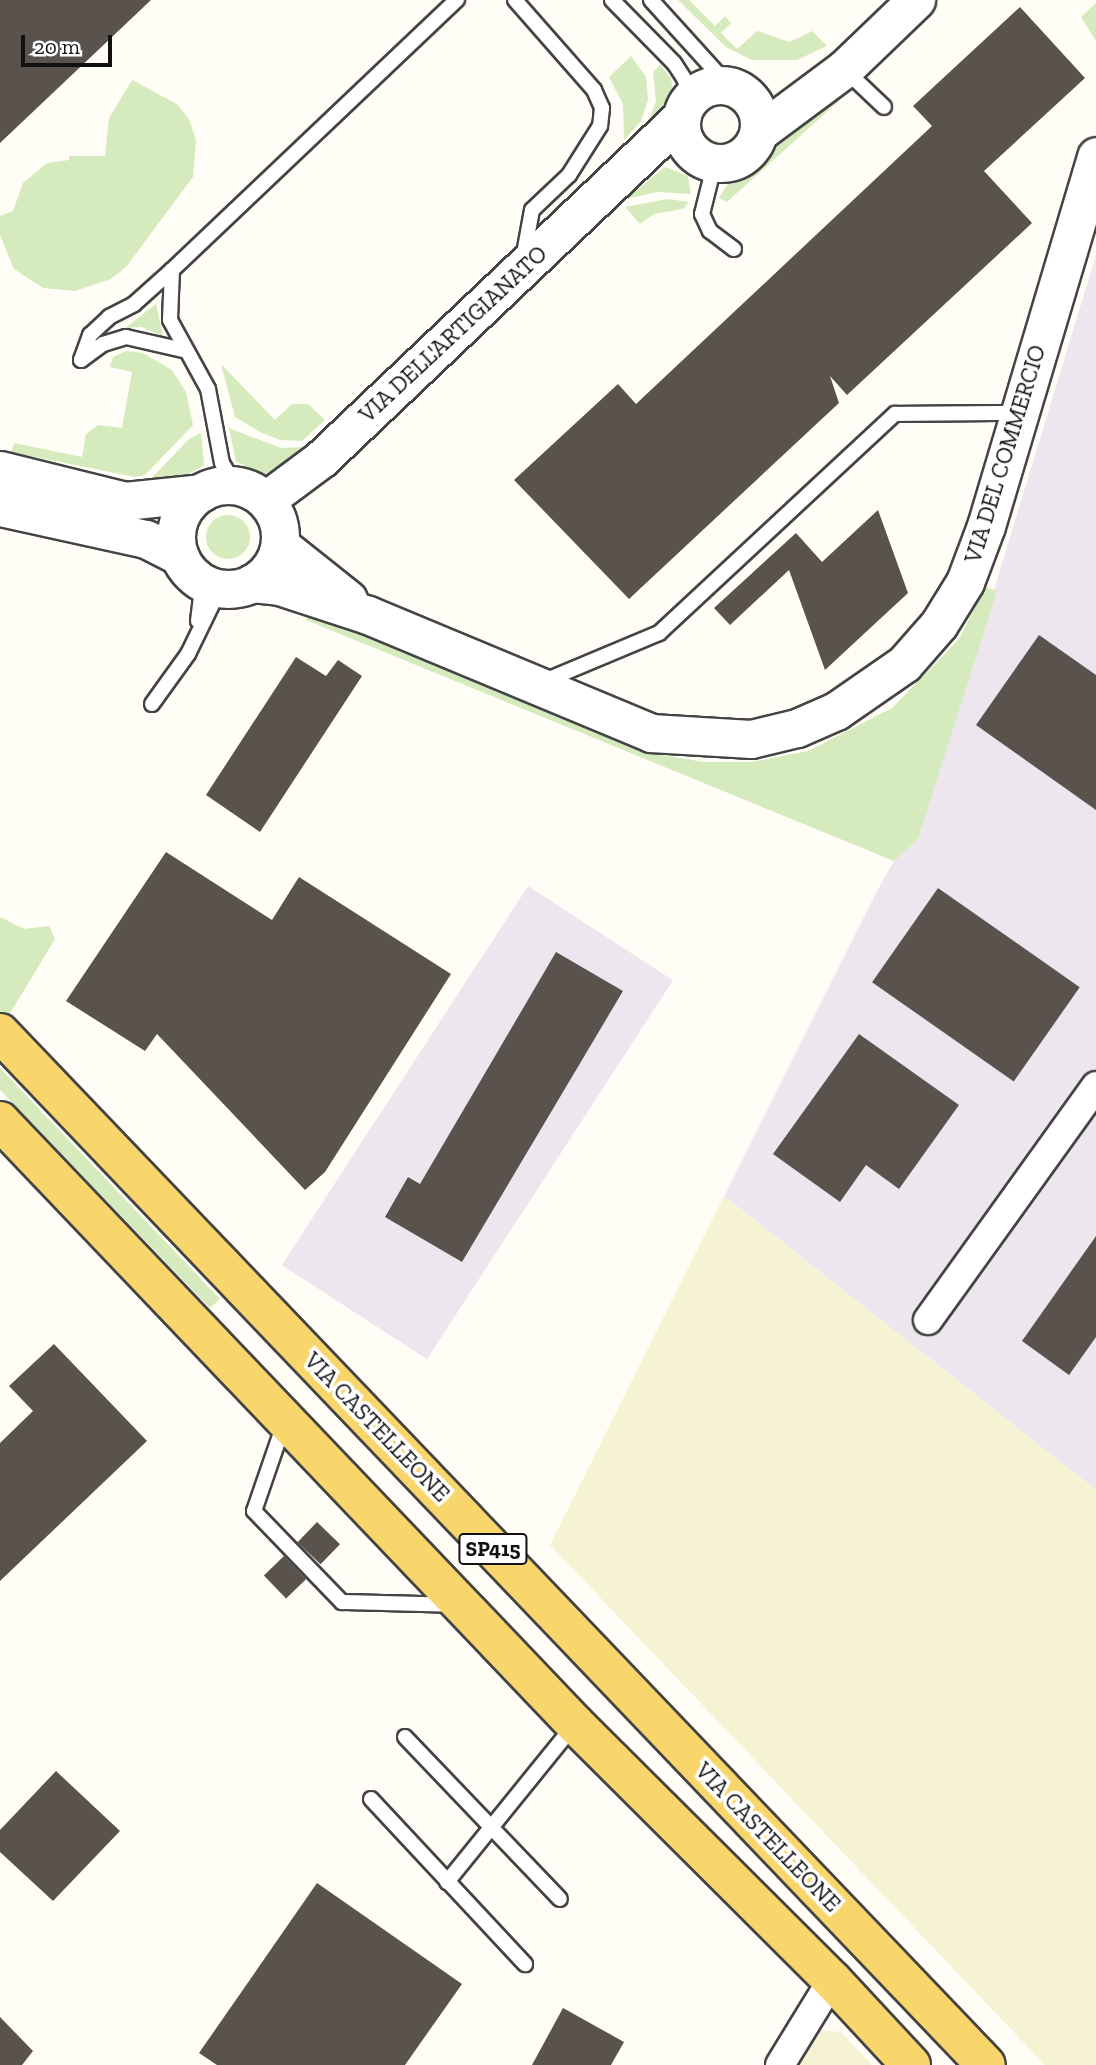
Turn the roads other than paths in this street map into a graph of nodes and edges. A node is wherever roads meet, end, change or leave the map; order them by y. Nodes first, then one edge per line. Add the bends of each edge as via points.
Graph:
1 (457, 0) edge
2 (515, 0) edge
3 (612, 0) edge
4 (651, 0) edge
5 (916, 0) edge
6 (844, 69) junction
7 (746, 106) junction
8 (884, 107) dead end
9 (685, 120) junction
10 (1096, 156) edge
11 (715, 162) junction
12 (734, 249) dead end
13 (523, 268) junction
14 (172, 270) junction
15 (183, 350) junction
16 (1018, 413) junction
17 (0, 470) edge
18 (0, 507) edge
19 (251, 508) junction
20 (214, 577) junction
21 (368, 614) junction
22 (537, 684) junction
23 (152, 704) dead end
24 (0, 1033) edge
25 (1096, 1086) edge
26 (0, 1122) edge
27 (928, 1320) dead end
28 (286, 1419) junction
29 (463, 1605) junction
30 (575, 1724) junction
31 (405, 1737) dead end
32 (371, 1799) dead end
33 (492, 1827) junction
34 (447, 1882) junction
35 (560, 1899) dead end
36 (525, 1964) dead end
37 (832, 1980) junction
38 (779, 2065) edge
39 (911, 2065) edge
40 (986, 2065) edge

1 - 14 lane
2 - 13 lane via 594,90 602,108 600,126 569,175 532,210
3 - 9 lane via 685,80
4 - 7 lane
5 - 6 street
6 - 7 street
6 - 8 lane
7 - 9 street via 711,86
7 - 11 street via 746,152
9 - 11 street via 703,158
9 - 13 street, VIA DELL'ARTIGIANATO
10 - 16 street, VIA DEL COMMERCIO
11 - 12 lane via 702,214 710,232
13 - 19 street, VIA DELL'ARTIGIANATO via 321,459
14 - 15 lane via 170,320
14 - 15 lane via 90,335 81,360 103,344 126,337
15 - 19 lane via 208,389 222,463
16 - 22 lane via 895,414 659,633
16 - 22 street, VIA DEL COMMERCIO via 965,582 939,624 904,664 836,711 797,728 751,739 701,739 651,733
17 - 19 street via 125,501
18 - 20 street, VIA DEL COMMERCIO via 146,539
19 - 20 street via 265,574
19 - 20 street via 179,520
19 - 21 street, VIA DEL COMMERCIO
20 - 21 street, VIA DEL COMMERCIO via 279,586
20 - 23 lane via 188,654
21 - 22 street, VIA DEL COMMERCIO
24 - 40 main road, VIA CASTELLEONE / SP415
25 - 27 street
26 - 28 main road, SP415
28 - 29 main road, SP415
28 - 29 lane via 254,1511 342,1602
29 - 30 main road, SP415
30 - 33 lane
30 - 37 main road, SP415
31 - 33 lane
32 - 34 lane
33 - 34 lane
33 - 35 lane
34 - 36 lane
37 - 38 street
37 - 39 main road, SP415

